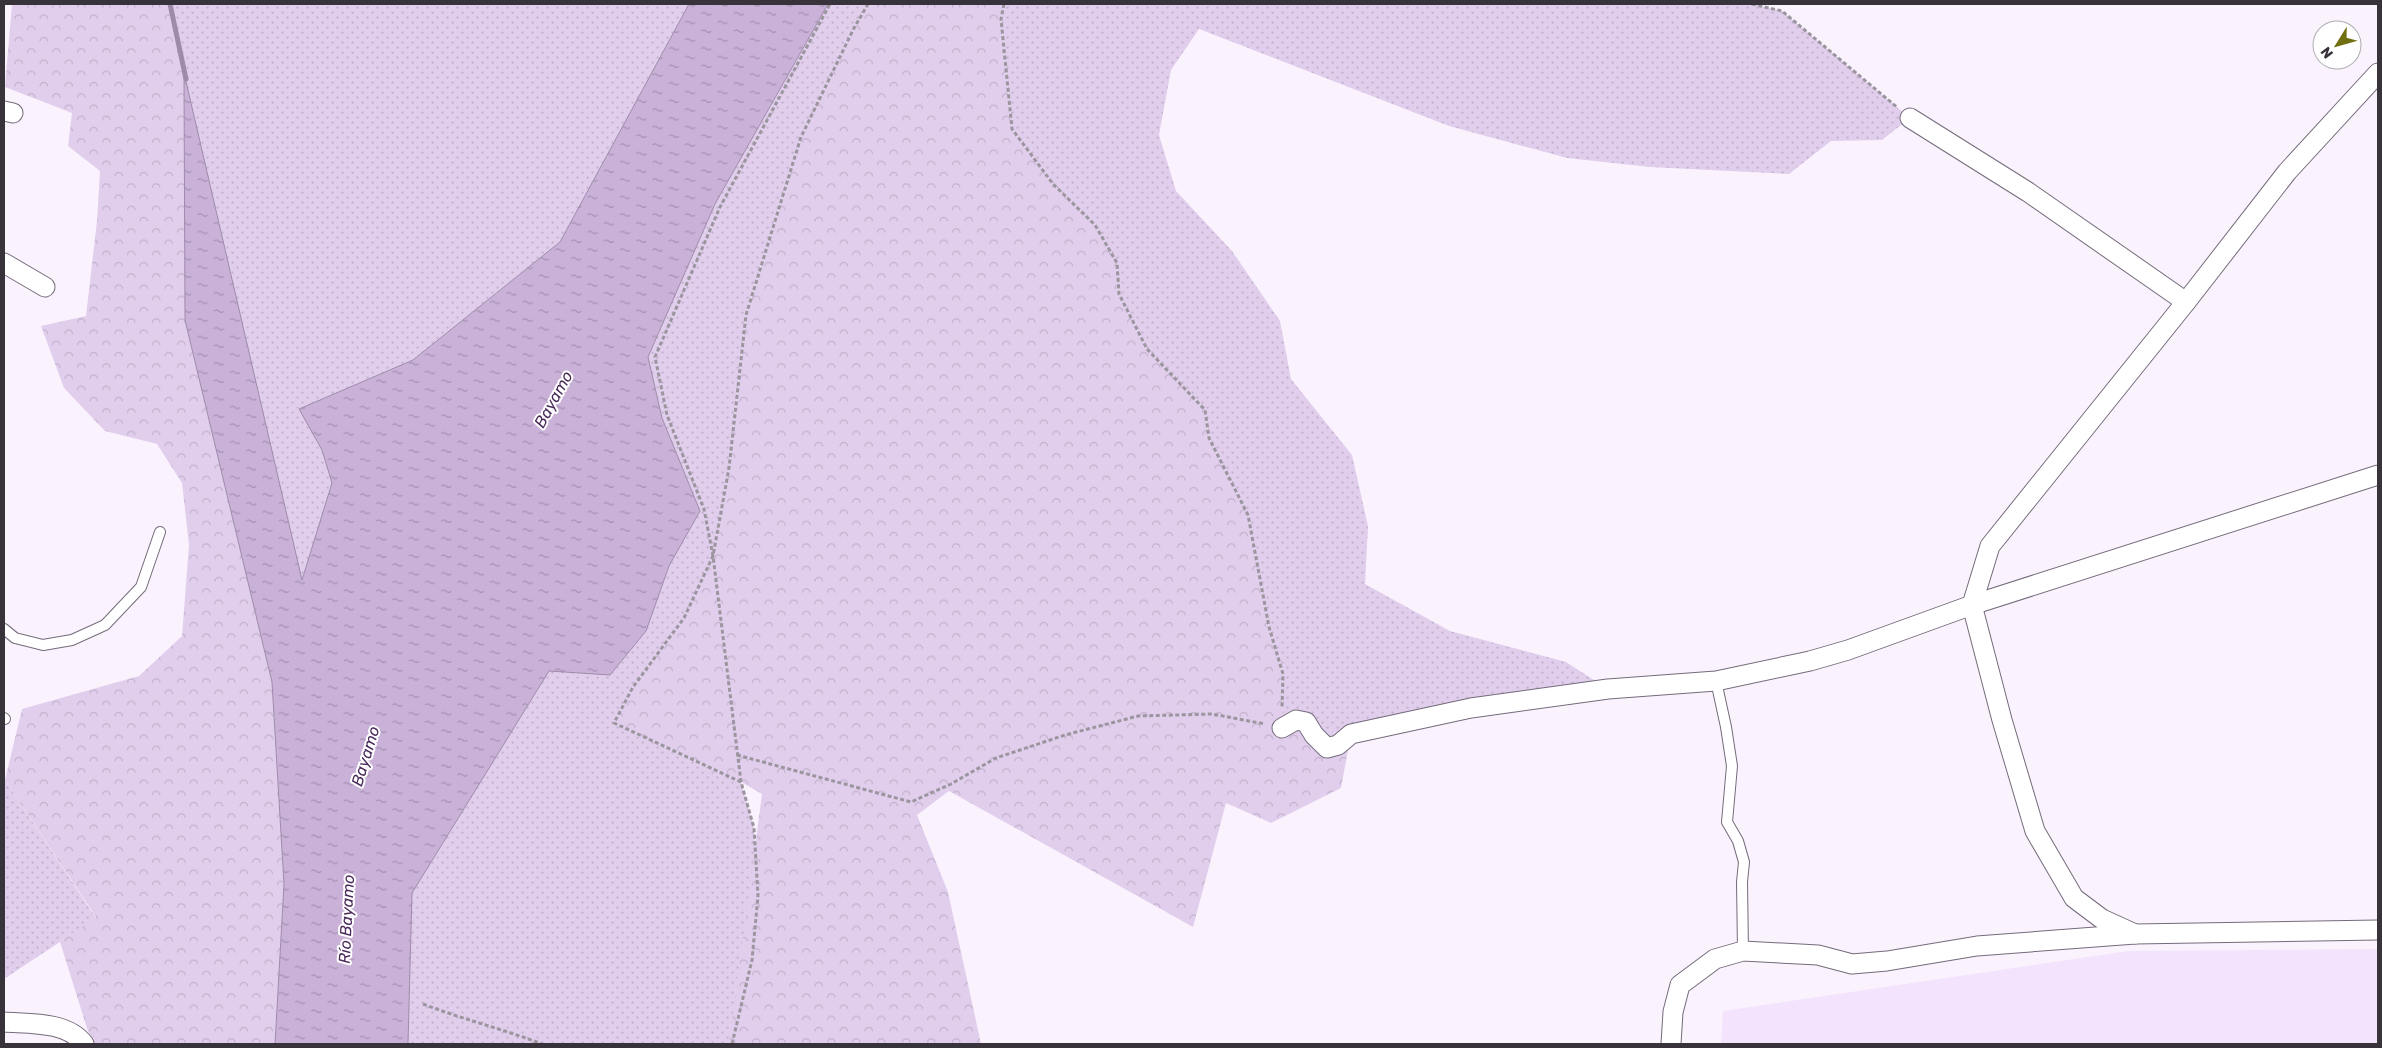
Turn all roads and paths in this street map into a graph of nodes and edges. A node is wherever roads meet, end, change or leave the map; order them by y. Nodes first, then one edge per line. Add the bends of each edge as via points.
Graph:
1 (830, 4) edge
2 (868, 4) edge
3 (1004, 4) edge
4 (1752, 4) edge
5 (2378, 73) edge
6 (1910, 118) joint
7 (4, 263) edge
8 (45, 287) dead end
9 (2186, 302) junction
10 (2378, 475) edge
11 (160, 532) dead end
12 (713, 556) junction
13 (1972, 605) junction
14 (4, 629) edge
15 (1716, 681) junction
16 (1282, 728) junction
17 (737, 755) junction
18 (741, 782) junction
19 (2378, 930) edge
20 (2134, 934) junction
21 (1743, 951) junction
22 (423, 1004) dead end
23 (4, 1022) edge
24 (84, 1044) edge
25 (542, 1044) edge
26 (732, 1044) edge
27 (1672, 1044) edge

1 - 12 path via 720,207 655,357 667,415 704,509
2 - 12 path via 801,137 746,314 729,468
3 - 16 path via 1001,19 1012,129 1053,184 1095,225 1116,263 1119,294 1147,349 1205,410 1209,438 1248,515 1270,627 1283,674
4 - 6 path via 1782,11
5 - 9 street via 2287,172
6 - 9 street via 2028,192
7 - 8 street
9 - 13 street via 1990,546
10 - 13 street
11 - 14 lane via 141,587 105,625 72,640 43,645 15,638
12 - 17 path
12 - 18 path via 684,618 633,687 614,723
13 - 15 street via 1848,650
13 - 20 street via 2035,831 2074,898 2102,919
15 - 16 street via 1608,690 1471,708 1351,734 1338,745 1327,748 1306,722 1296,720
15 - 21 lane via 1732,766 1727,822 1738,841 1744,862
16 - 17 path via 1212,714 1138,716 996,758 911,802
17 - 18 path
18 - 26 path via 754,828 758,896 752,960
19 - 20 street
20 - 21 street via 1978,946 1852,964 1818,955
21 - 27 street via 1715,959 1680,985 1673,1012
22 - 25 path
23 - 24 street via 55,1027 78,1037

